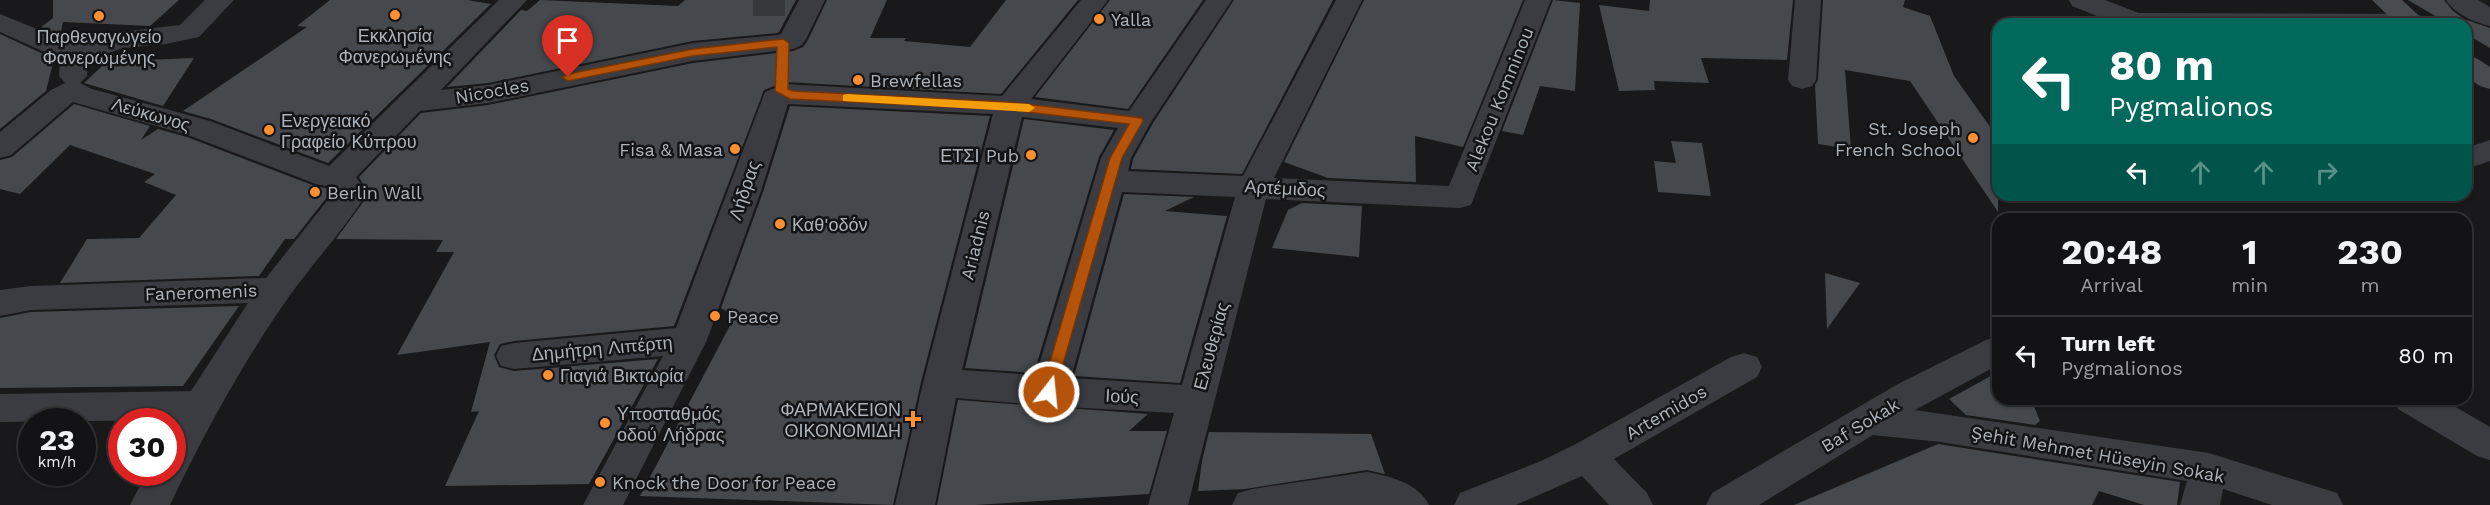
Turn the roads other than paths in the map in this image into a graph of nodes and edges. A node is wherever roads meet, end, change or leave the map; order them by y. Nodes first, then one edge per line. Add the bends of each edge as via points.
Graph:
1 (221, 0) edge
2 (514, 0) edge
3 (812, 0) edge
4 (1095, 0) edge
5 (1219, 0) edge
6 (1349, 0) edge
7 (1538, 0) edge
8 (1808, 0) edge
9 (2082, 0) edge
10 (2385, 0) edge
11 (2459, 0) edge
12 (2126, 18) edge
13 (2407, 18) edge
14 (2490, 18) edge
15 (0, 22) edge
16 (783, 43) junction
17 (74, 55) junction
18 (2472, 68) edge
19 (1802, 80) dead end
20 (2490, 80) edge
21 (72, 90) junction
22 (785, 93) junction
23 (413, 103) junction
24 (1010, 106) junction
25 (1137, 121) junction
26 (0, 148) edge
27 (2490, 150) edge
28 (2472, 157) edge
29 (339, 176) junction
30 (1111, 181) junction
31 (1254, 186) junction
32 (1460, 197) joint
33 (275, 290) junction
34 (0, 303) edge
35 (689, 340) junction
36 (1992, 352) edge
37 (514, 357) dead end
38 (1744, 367) dead end
39 (941, 383) junction
40 (1049, 392) junction
41 (1196, 400) junction
42 (200, 405) junction
43 (2421, 405) edge
44 (0, 408) edge
45 (1869, 420) junction
46 (186, 432) edge
47 (2490, 445) edge
48 (1587, 456) junction
49 (2209, 469) junction
50 (159, 486) edge
51 (150, 505) edge
52 (603, 505) edge
53 (915, 505) edge
54 (1168, 505) edge
55 (1252, 505) edge
56 (1409, 505) edge
57 (1474, 505) edge
58 (1634, 505) edge
59 (1726, 505) edge
60 (2200, 505) edge
61 (2323, 505) edge

1 - 17 street via 189,31 120,40
2 - 23 street
3 - 16 street via 792,39
4 - 24 street
5 - 25 street
6 - 31 street, Ελευθερίας
7 - 32 street, Alekou Komninou
8 - 19 street
9 - 12 street
10 - 13 street
11 - 14 street
15 - 17 street
16 - 22 street
16 - 23 street, Nicocles via 693,52 488,93
17 - 21 street
18 - 20 street
21 - 26 street
21 - 29 street, Λεύκωνος via 199,128 327,177
22 - 24 street
22 - 35 street, Λήδρας via 775,99
23 - 29 street
24 - 25 street
24 - 39 street, Ariadnis
25 - 30 street via 1116,158
27 - 28 street
29 - 33 street via 351,193
30 - 31 street, Αρτέμιδος
30 - 40 street
31 - 32 street, Αρτέμιδος
31 - 41 street, Ελευθερίας
33 - 34 street, Faneromenis via 31,298
33 - 42 street, Faneromenis
35 - 37 street, Δημήτρη Λιπέρτη
35 - 52 street, Λήδρας
36 - 45 street, Baf Sokak
38 - 48 street, Artemidos
39 - 40 street, Ιούς
39 - 53 street, Ariadnis
40 - 41 street, Ιούς
41 - 54 street, Ελευθερίας
42 - 44 street
42 - 46 street, Faneromenis
43 - 47 street
45 - 49 street, Şehit Mehmet Hüseyin Sokak via 1940,427
45 - 59 street, Baf Sokak
48 - 57 street, Artemidos
48 - 58 street
49 - 60 street
49 - 61 street, Şehit Mehmet Hüseyin Sokak
50 - 51 street
55 - 56 street via 1367,488 1379,489

